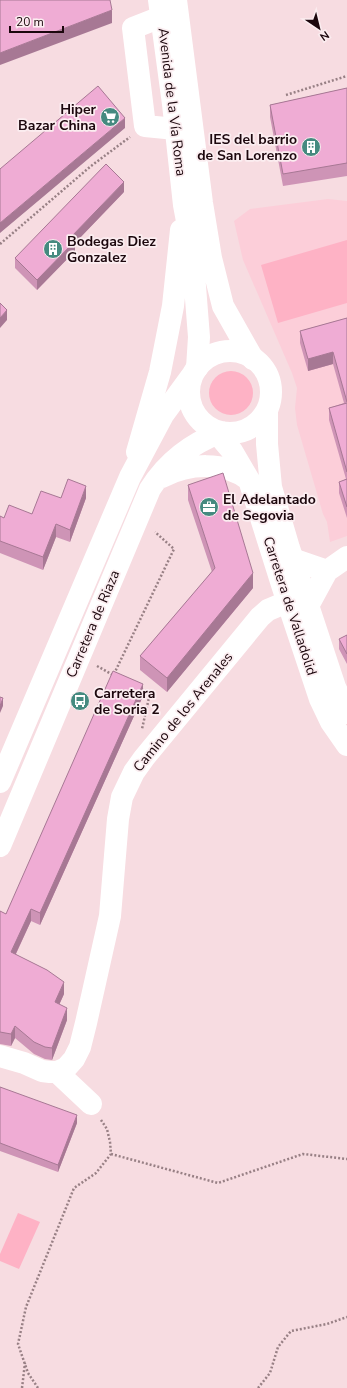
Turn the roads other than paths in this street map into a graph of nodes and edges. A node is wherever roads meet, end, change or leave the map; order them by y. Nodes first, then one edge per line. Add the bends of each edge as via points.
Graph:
1 (176, 0) edge
2 (160, 9) edge
3 (176, 129) junction
4 (184, 205) junction
5 (253, 359) junction
6 (195, 371) junction
7 (267, 410) junction
8 (216, 431) junction
9 (130, 477) junction
10 (249, 480) junction
11 (150, 488) junction
12 (347, 557) edge
13 (292, 559) junction
14 (327, 570) junction
15 (287, 602) junction
16 (308, 606) junction
17 (347, 713) edge
18 (347, 745) edge
19 (0, 782) edge
20 (0, 846) edge
21 (0, 1056) edge
22 (57, 1072) junction
23 (91, 1104) road end

1 - 5 main road, Avenida de la Vía Roma via 210,258 223,306
2 - 3 main road, Avenida de la Vía Roma
2 - 3 main road via 133,28 145,126
3 - 4 main road, Avenida de la Vía Roma
4 - 6 main road, Avenida de la Vía Roma via 192,248 198,311 199,337
4 - 9 main road, Avenida de la Vía Roma via 172,306 160,372
5 - 6 main road via 236,352 223,352 211,356
5 - 7 main road via 266,373 270,385
6 - 8 main road via 189,387 190,400 198,419
6 - 9 main road, Carretera de Riaza via 163,415
7 - 8 main road via 248,428 235,432
7 - 13 main road, Carretera de Valladolid via 271,487
8 - 10 main road, Carretera de Valladolid via 237,458
8 - 11 main road, Carretera de Riaza via 174,459
9 - 19 main road, Carretera de Riaza
10 - 11 main road via 217,467 191,466 162,477
10 - 15 main road, Carretera de Valladolid
11 - 20 main road, Carretera de Riaza
12 - 14 main road
13 - 14 main road
13 - 16 main road, Carretera de Valladolid
14 - 16 main road
15 - 18 main road, Carretera de Valladolid via 320,699 330,722
15 - 22 main road, Camino de los Arenales via 268,610 260,617 134,772 122,797 110,916 80,1047 74,1060
16 - 17 main road, Carretera de Valladolid via 335,687
21 - 22 main road via 42,1071
22 - 23 main road

